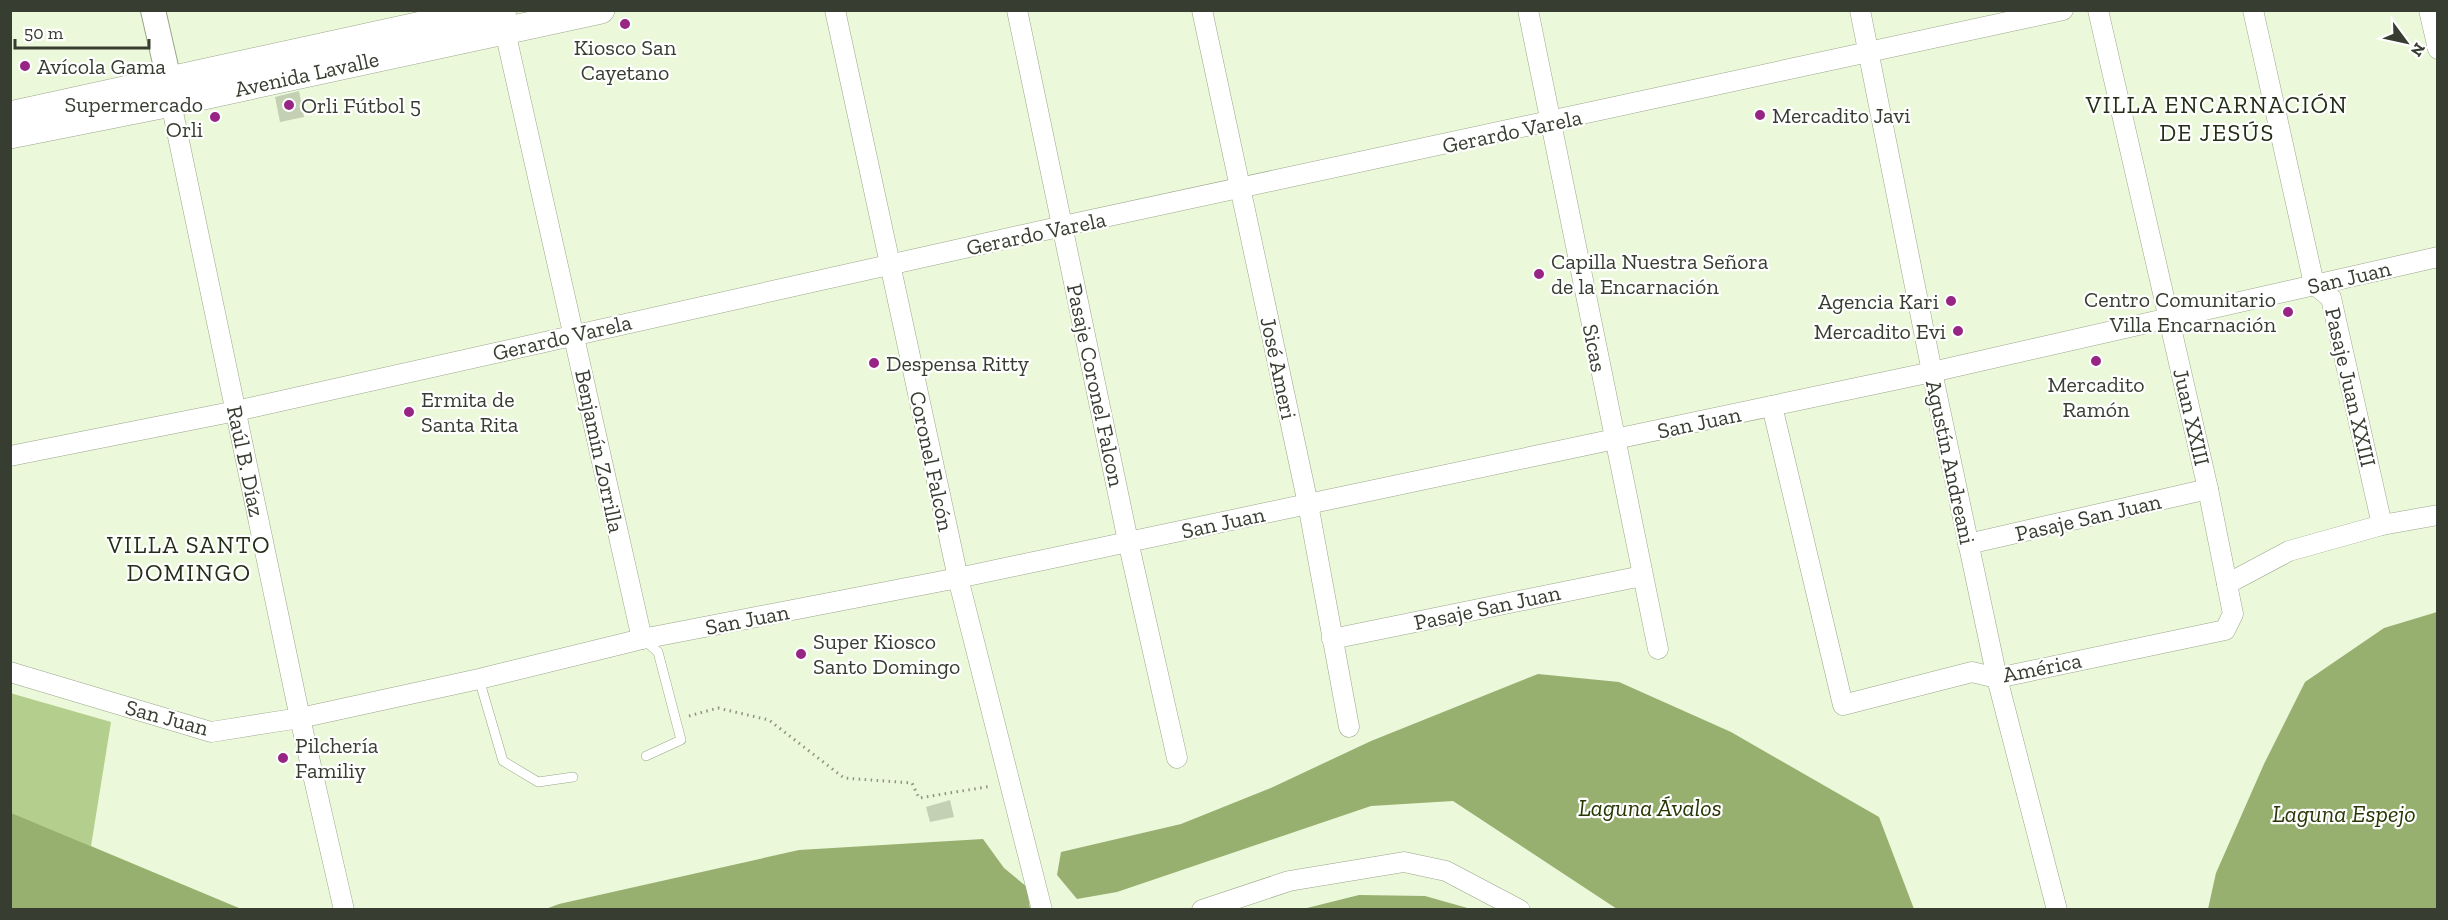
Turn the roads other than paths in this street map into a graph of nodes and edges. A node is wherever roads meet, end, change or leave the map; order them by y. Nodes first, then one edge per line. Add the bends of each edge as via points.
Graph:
1 (153, 10) edge
2 (601, 10) edge
3 (835, 10) edge
4 (1017, 10) edge
5 (1202, 10) edge
6 (1528, 10) edge
7 (1860, 10) edge
8 (2063, 10) edge
9 (2098, 10) edge
10 (2253, 10) edge
11 (2429, 10) edge
12 (500, 17) edge
13 (2438, 49) edge
14 (1870, 52) junction
15 (170, 92) junction
16 (10, 115) edge
17 (1550, 122) junction
18 (10, 135) edge
19 (1240, 190) junction
20 (1063, 226) junction
21 (2438, 257) edge
22 (889, 265) junction
23 (2314, 284) junction
24 (2169, 318) junction
25 (575, 334) junction
26 (1932, 372) junction
27 (1772, 406) junction
28 (236, 411) junction
29 (1614, 440) junction
30 (10, 456) edge
31 (2208, 489) junction
32 (1308, 504) junction
33 (2438, 515) edge
34 (2382, 525) junction
35 (1128, 541) junction
36 (1968, 544) junction
37 (1642, 576) junction
38 (958, 578) junction
39 (2227, 584) junction
40 (2233, 614) joint
41 (642, 639) junction
42 (1332, 639) junction
43 (1658, 649) dead end
44 (10, 672) edge
45 (1997, 678) junction
46 (479, 679) junction
47 (300, 718) junction
48 (1349, 727) dead end
49 (646, 756) dead end
50 (1178, 758) dead end
51 (573, 777) dead end
52 (344, 909) edge
53 (1042, 909) edge
54 (1202, 909) edge
55 (1520, 909) edge
56 (2057, 909) edge

1 - 15 street, Raúl B. Díaz
2 - 12 main road, Avenida Lavalle
3 - 22 street, Coronel Falcón
4 - 20 street, Pasaje Coronel Falcon
5 - 19 street, José Ameri
6 - 17 street, Sicas
7 - 14 street, Agustín Andreani
8 - 14 street, Gerardo Varela
9 - 24 street, Juan XXIII
10 - 23 street, Pasaje Juan XXIII
11 - 13 street
12 - 15 main road, Avenida Lavalle
12 - 25 street, Benjamín Zorrilla
14 - 17 street, Gerardo Varela
14 - 26 street, Agustín Andreani
15 - 16 main road, Avenida Lavalle
15 - 18 main road, Avenida Lavalle
15 - 28 street, Raúl B. Díaz
17 - 19 street, Gerardo Varela
17 - 29 street, Sicas
19 - 20 street, Gerardo Varela
19 - 32 street, José Ameri
20 - 22 street, Gerardo Varela
20 - 35 street, Pasaje Coronel Falcon
21 - 23 street, San Juan
22 - 25 street, Gerardo Varela
22 - 38 street, Coronel Falcón
23 - 24 street, San Juan
23 - 34 street, Pasaje Juan XXIII via 2331,297
24 - 26 street, San Juan
24 - 31 street, Juan XXIII
25 - 28 street, Gerardo Varela
25 - 41 street, Benjamín Zorrilla
26 - 27 street, San Juan
26 - 36 street, Agustín Andreani
27 - 29 street, San Juan
27 - 45 street, América via 1843,705 1972,672
28 - 30 street, Gerardo Varela
28 - 47 street, Raúl B. Díaz
29 - 32 street, San Juan
29 - 37 street, Sicas
31 - 36 street, Pasaje San Juan
31 - 39 street, Juan XXIII
32 - 35 street, San Juan
32 - 42 street, José Ameri
33 - 34 street
34 - 39 street via 2289,551
35 - 38 street, San Juan
35 - 50 street, Pasaje Coronel Falcon
36 - 45 street, Agustín Andreani
37 - 42 street, Pasaje San Juan
37 - 43 street, Sicas
38 - 41 street, San Juan
38 - 53 street, Coronel Falcón
39 - 40 street, Juan XXIII
40 - 45 street, América via 2225,630
41 - 46 street, San Juan
41 - 49 lane, Benjamín Zorrilla via 658,652 681,740
42 - 48 street, José Ameri
44 - 47 street, San Juan via 211,732
45 - 56 street, Agustín Andreani
46 - 47 street, San Juan
46 - 51 lane via 503,760 538,782
47 - 52 street, Raúl B. Díaz
54 - 55 street via 1289,881 1404,862 1446,871

